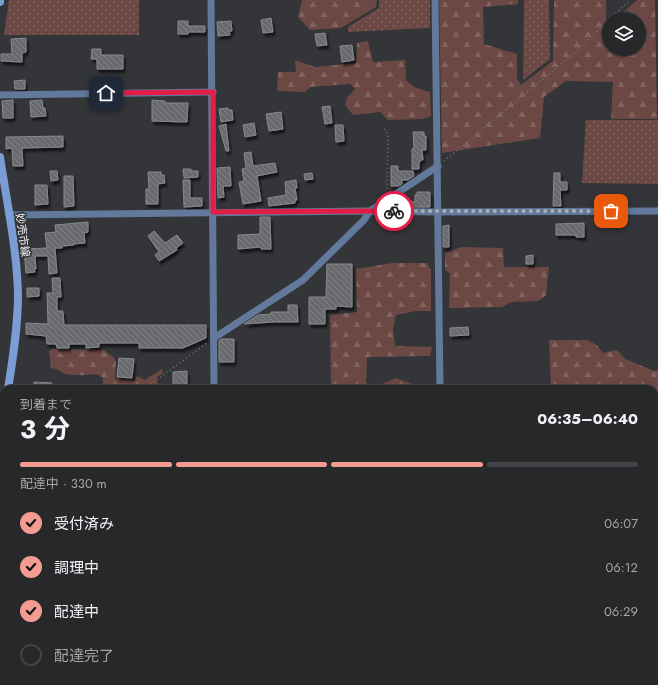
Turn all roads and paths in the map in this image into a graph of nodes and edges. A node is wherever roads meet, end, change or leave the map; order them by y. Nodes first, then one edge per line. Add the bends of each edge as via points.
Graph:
1 (211, 0) edge
2 (435, 0) edge
3 (630, 0) edge
4 (618, 12) edge
5 (602, 27) edge
6 (213, 92) junction
7 (0, 95) edge
8 (384, 129) dead end
9 (0, 156) edge
10 (438, 166) junction
11 (387, 199) junction
12 (370, 211) junction
13 (658, 211) edge
14 (213, 212) junction
15 (438, 212) junction
16 (9, 215) junction
17 (214, 338) junction
18 (9, 385) edge
19 (149, 385) edge
20 (214, 385) edge
21 (440, 385) edge

1 - 6 street
2 - 10 street
3 - 4 path
5 - 10 path
6 - 7 street
6 - 14 street
8 - 11 path via 388,135
9 - 16 main road, 妙売市線
10 - 11 street
10 - 15 street
11 - 12 street
12 - 14 street
12 - 15 street
12 - 17 street via 303,280
13 - 15 street
14 - 16 street
14 - 17 street
15 - 21 street
16 - 18 main road, 妙売市線 via 18,296
17 - 19 path
17 - 20 street

